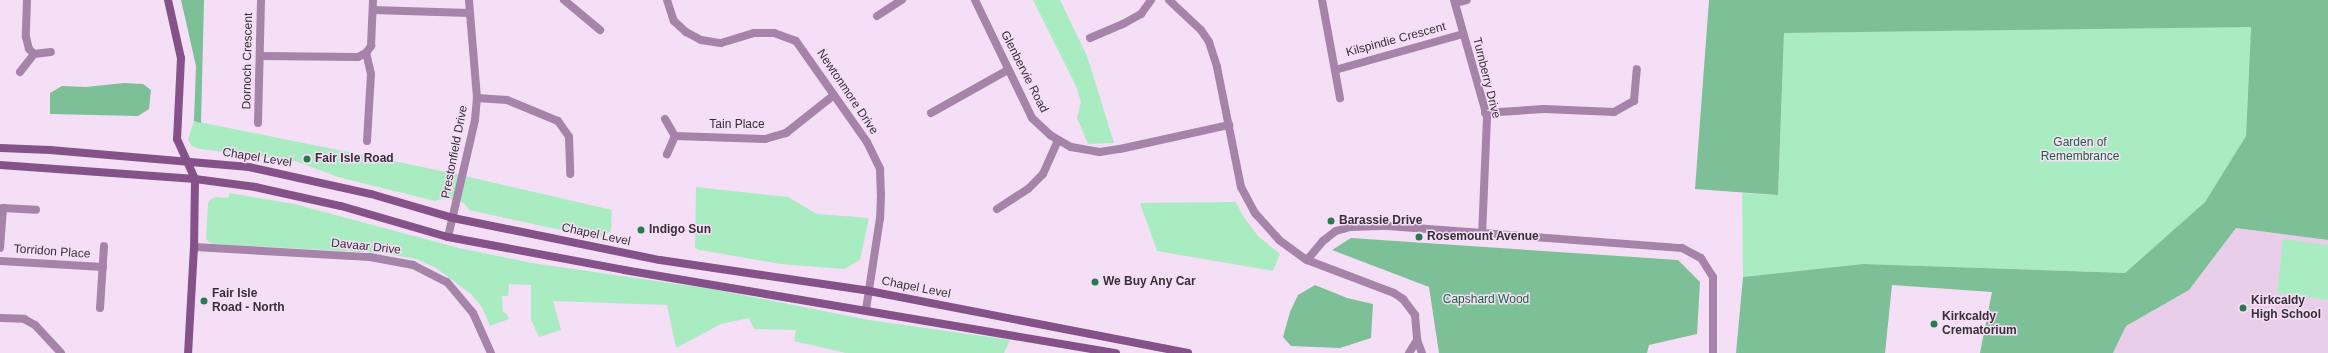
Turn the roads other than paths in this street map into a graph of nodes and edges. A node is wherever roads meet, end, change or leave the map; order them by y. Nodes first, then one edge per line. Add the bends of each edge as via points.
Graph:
1 (27, 0) edge
2 (168, 0) edge
3 (262, 0) edge
4 (373, 0) edge
5 (469, 0) edge
6 (564, 0) edge
7 (667, 0) edge
8 (902, 0) edge
9 (975, 0) edge
10 (1151, 0) edge
11 (1169, 0) edge
12 (1322, 0) edge
13 (1466, 0) edge
14 (1454, 2) edge
15 (373, 10) junction
16 (469, 13) junction
17 (877, 16) dead end
18 (600, 30) dead end
19 (1463, 34) junction
20 (1090, 38) dead end
21 (51, 52) dead end
22 (366, 53) junction
23 (34, 54) junction
24 (260, 56) junction
25 (1637, 69) dead end
26 (1008, 70) junction
27 (1335, 70) junction
28 (20, 72) dead end
29 (834, 95) junction
30 (477, 98) junction
31 (1340, 98) dead end
32 (931, 113) dead end
33 (1485, 113) junction
34 (665, 118) dead end
35 (258, 123) dead end
36 (1228, 125) junction
37 (675, 136) junction
38 (1058, 140) junction
39 (367, 141) dead end
40 (0, 148) edge
41 (667, 154) dead end
42 (187, 161) junction
43 (0, 165) edge
44 (570, 174) dead end
45 (195, 178) junction
46 (997, 209) dead end
47 (36, 210) dead end
48 (453, 218) junction
49 (1482, 234) junction
50 (448, 237) junction
51 (0, 241) edge
52 (104, 246) dead end
53 (194, 247) junction
54 (0, 248) edge
55 (1306, 260) junction
56 (0, 261) edge
57 (103, 267) junction
58 (869, 291) junction
59 (100, 308) dead end
60 (866, 310) junction
61 (0, 318) edge
62 (1417, 340) junction
63 (61, 353) edge
64 (188, 353) edge
65 (491, 353) edge
66 (1116, 353) edge
67 (1188, 353) edge
68 (1409, 353) edge
69 (1422, 353) edge
70 (1713, 353) edge

1 - 23 street via 26,37
2 - 42 main road via 181,58 177,139
3 - 24 street, Dornoch Crescent
4 - 15 street
5 - 16 street, Prestonfield Drive
6 - 18 street
7 - 29 street, Newtonmore Drive via 674,21 686,32 701,40 721,43 754,33 774,33 796,41
8 - 17 street
9 - 26 street, Glenbervie Road
10 - 20 street via 1141,14
11 - 36 street via 1201,30 1209,42 1217,67
12 - 27 street, Kilspindie Crescent
13 - 14 street
14 - 19 street, Turnberry Drive
15 - 16 street
15 - 22 street via 371,46
16 - 30 street, Prestonfield Drive
19 - 27 street, Kilspindie Crescent
19 - 33 street, Turnberry Drive
21 - 23 street
22 - 24 street via 358,57
22 - 39 street via 371,74
23 - 28 street
24 - 35 street, Dornoch Crescent
25 - 33 street via 1634,101 1614,112 1544,109
26 - 32 street
26 - 38 street, Glenbervie Road via 1032,118
27 - 31 street, Kilspindie Crescent
29 - 37 street, Tain Place via 786,133 765,139
29 - 58 street, Newtonmore Drive via 867,142 880,169 880,218
30 - 44 street via 507,100 558,122 569,137
30 - 48 street, Prestonfield Drive via 475,120
33 - 49 street, Turnberry Drive
34 - 37 street
36 - 38 street, Glenbervie Road via 1100,152 1071,147
36 - 55 street via 1241,187 1255,213 1279,240
37 - 41 street
38 - 46 street via 1043,174 1028,189
40 - 42 main road, Chapel Level
42 - 45 main road
42 - 48 main road, Chapel Level via 249,167 304,178
43 - 45 main road
45 - 50 main road via 255,187 341,206
45 - 53 main road
47 - 51 street, Torridon Place via 3,208
48 - 50 street, Prestonfield Drive
48 - 58 main road, Chapel Level via 660,260
49 - 55 street via 1388,226 1350,227 1336,231
49 - 70 street via 1682,248 1701,258 1713,277
50 - 60 main road via 624,270
51 - 54 street, Torridon Place
52 - 57 street, Torridon Place
53 - 64 main road
53 - 65 street, Davaar Drive via 370,257 413,265 447,282 473,313
55 - 62 street via 1394,293 1403,299 1415,315
56 - 57 street, Torridon Place
57 - 59 street, Torridon Place
58 - 60 street, Newtonmore Drive
58 - 67 main road, Chapel Level
60 - 66 main road
61 - 63 street via 24,319 35,325
62 - 68 street
62 - 69 street

